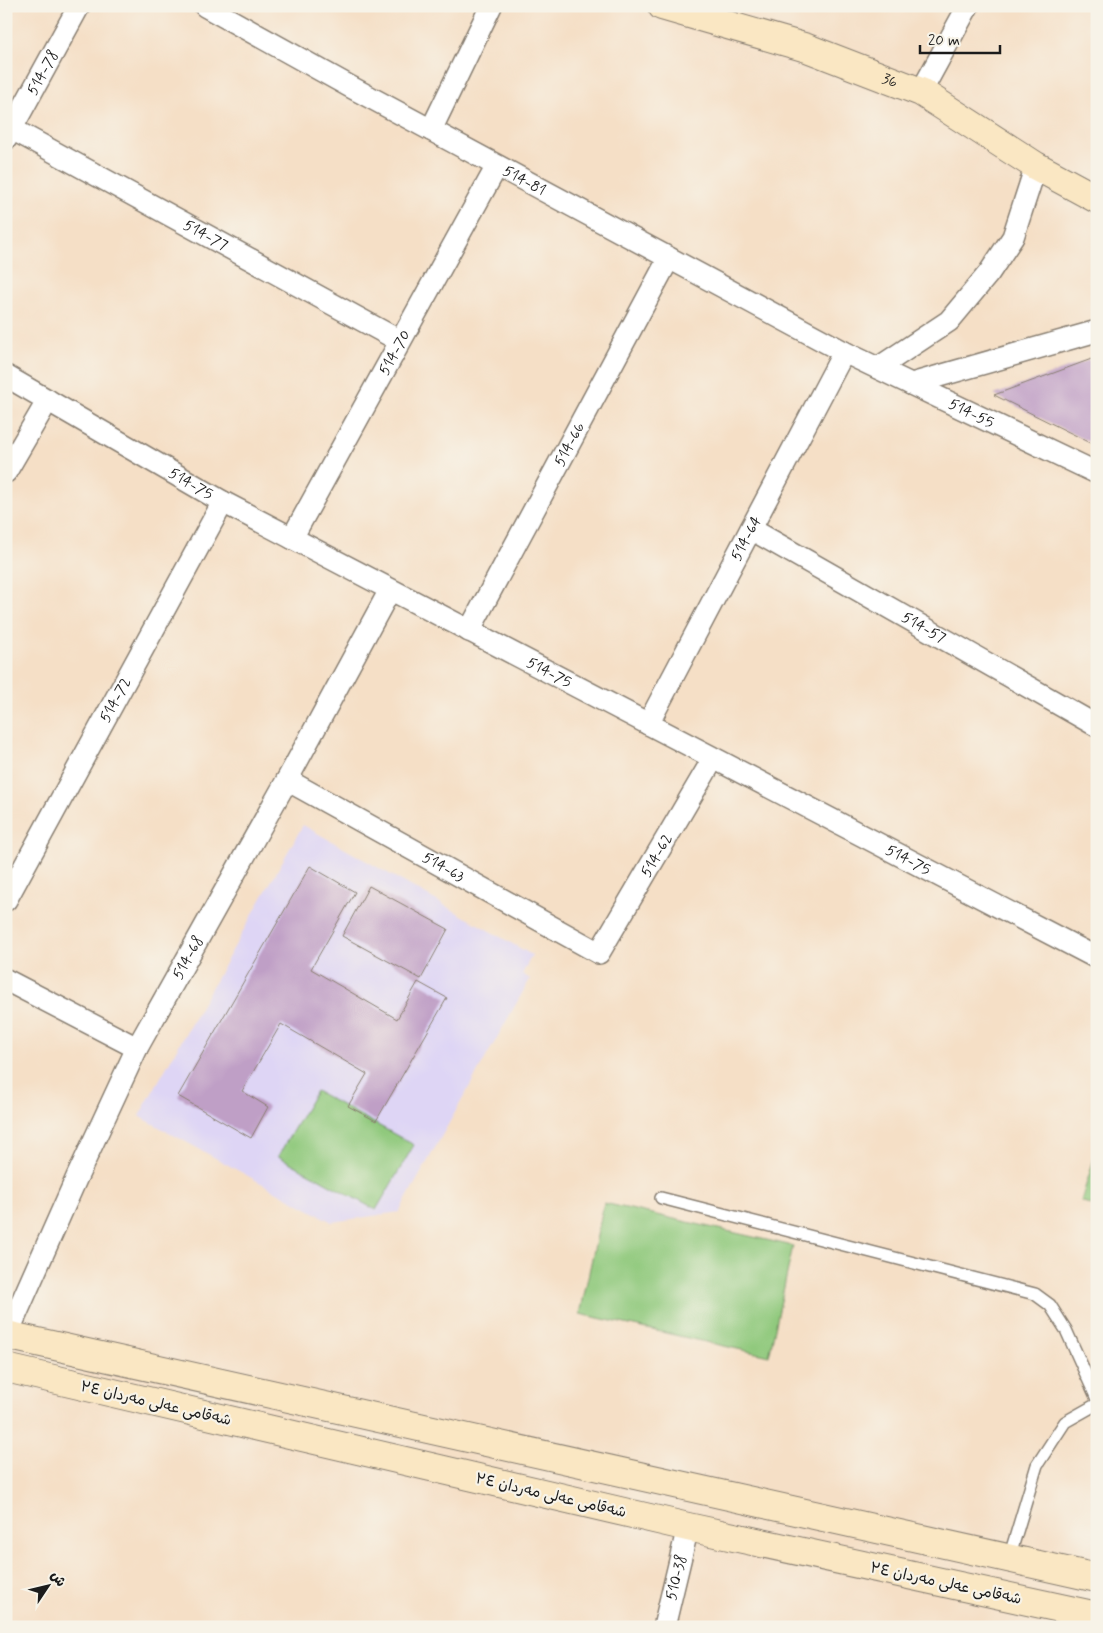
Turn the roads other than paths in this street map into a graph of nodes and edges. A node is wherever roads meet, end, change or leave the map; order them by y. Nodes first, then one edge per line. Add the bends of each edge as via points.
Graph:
1 (79, 6) edge
2 (205, 6) edge
3 (491, 6) edge
4 (662, 6) edge
5 (968, 6) edge
6 (921, 92) junction
7 (431, 130) junction
8 (9, 134) edge
9 (497, 166) junction
10 (1036, 166) junction
11 (1097, 199) edge
12 (669, 258) junction
13 (1097, 331) edge
14 (400, 341) junction
15 (844, 352) junction
16 (878, 368) junction
17 (6, 376) edge
18 (911, 384) junction
19 (48, 400) junction
20 (6, 472) edge
21 (1097, 473) edge
22 (223, 502) junction
23 (751, 529) junction
24 (292, 538) junction
25 (390, 590) junction
26 (469, 630) junction
27 (648, 724) junction
28 (1097, 726) edge
29 (713, 759) junction
30 (287, 780) junction
31 (6, 900) edge
32 (599, 953) joint
33 (1097, 958) edge
34 (6, 980) edge
35 (137, 1048) junction
36 (661, 1198) dead end
37 (7, 1335) edge
38 (6, 1368) edge
39 (1097, 1399) edge
40 (1097, 1404) edge
41 (688, 1527) junction
42 (1008, 1558) junction
43 (1097, 1578) edge
44 (1097, 1616) edge
45 (664, 1627) edge

1 - 8 street, 514-78
2 - 7 street, 514-81
3 - 7 street
4 - 6 main road, 36 via 807,48
5 - 6 street
6 - 10 main road, 36
7 - 9 street, 514-81
8 - 14 street, 514-77
9 - 12 street, 514-81
9 - 14 street, 514-70
10 - 11 main road, 36
10 - 16 street via 1013,237 989,273 949,321
12 - 15 street, 514-81
12 - 26 street, 514-66
13 - 18 street
14 - 24 street, 514-70
15 - 16 street, 514-55
15 - 23 street, 514-64
16 - 18 street, 514-55
17 - 19 street, 514-75
18 - 21 street, 514-55
19 - 20 street
19 - 22 street, 514-75
22 - 24 street, 514-75
22 - 31 street, 514-72
23 - 27 street, 514-64
23 - 28 street, 514-57
24 - 25 street, 514-75
25 - 26 street, 514-75
25 - 30 street, 514-68
26 - 27 street, 514-75
27 - 29 street, 514-75
29 - 32 street, 514-62
29 - 33 street, 514-75
30 - 32 street, 514-63
30 - 35 street, 514-68
34 - 35 street
35 - 37 street, 514-68
36 - 39 lane via 1035,1294 1050,1305 1066,1330
37 - 42 main road
38 - 41 main road, شەقامی عەلی مەردان ٣٤
40 - 42 lane via 1065,1422 1036,1465
41 - 44 main road, شەقامی عەلی مەردان ٣٤
41 - 45 street, 510-38
42 - 43 main road

